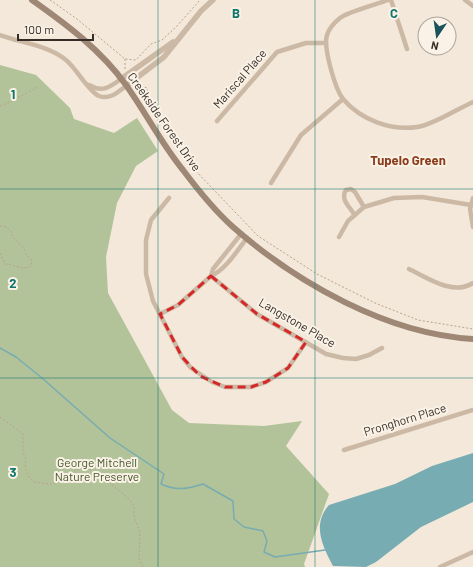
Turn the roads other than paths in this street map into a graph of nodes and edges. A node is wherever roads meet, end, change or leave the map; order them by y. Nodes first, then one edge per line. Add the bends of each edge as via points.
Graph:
1 (32, 0) edge
2 (213, 0) edge
3 (390, 0) edge
4 (465, 0) edge
5 (473, 6) edge
6 (184, 32) junction
7 (0, 35) edge
8 (326, 43) junction
9 (407, 49) dead end
10 (121, 79) junction
11 (88, 85) junction
12 (126, 86) junction
13 (343, 99) junction
14 (473, 102) edge
15 (217, 121) dead end
16 (271, 183) dead end
17 (169, 198) dead end
18 (473, 198) edge
19 (471, 205) junction
20 (364, 207) junction
21 (354, 214) junction
22 (473, 227) edge
23 (241, 234) junction
24 (340, 237) dead end
25 (247, 238) junction
26 (409, 269) dead end
27 (211, 276) junction
28 (473, 283) edge
29 (160, 314) junction
30 (473, 339) edge
31 (306, 342) junction
32 (382, 348) dead end
33 (473, 410) edge
34 (344, 450) dead end
35 (473, 552) edge
36 (440, 567) edge

1 - 10 main road, Creekside Forest Drive via 64,22 89,44
2 - 6 street
3 - 8 street via 341,17 327,36
3 - 9 street
4 - 5 street
6 - 10 street via 158,54
6 - 12 street via 164,57
7 - 11 street via 57,54 73,65
8 - 13 street via 329,66
8 - 15 street, Mariscal Place via 306,43 277,52
10 - 11 street via 102,90
10 - 12 main road, Creekside Forest Drive
11 - 12 street via 93,92 103,97 114,95
12 - 23 main road, Creekside Forest Drive via 165,148 205,198
13 - 14 street via 365,117 380,124 405,128 420,127
13 - 16 street via 301,135
17 - 29 street via 151,220 146,240 145,260 149,288
18 - 19 street
19 - 20 street via 422,197 394,198
19 - 22 street via 470,218
20 - 21 street
20 - 21 street via 355,192 346,190 343,194 344,200
21 - 24 street
23 - 25 main road, Creekside Forest Drive
23 - 27 street via 213,269
25 - 27 street via 217,273
25 - 30 main road, Creekside Forest Drive via 297,275 336,298 402,326 433,334
26 - 28 street via 446,286 467,287
27 - 29 street via 178,305
27 - 31 street, Langstone Place via 257,314
29 - 31 street via 182,357 191,368 225,387 251,387 266,382 288,368
31 - 32 street, Langstone Place via 326,354 343,358 370,356
33 - 34 street, Pronghorn Place
35 - 36 street

